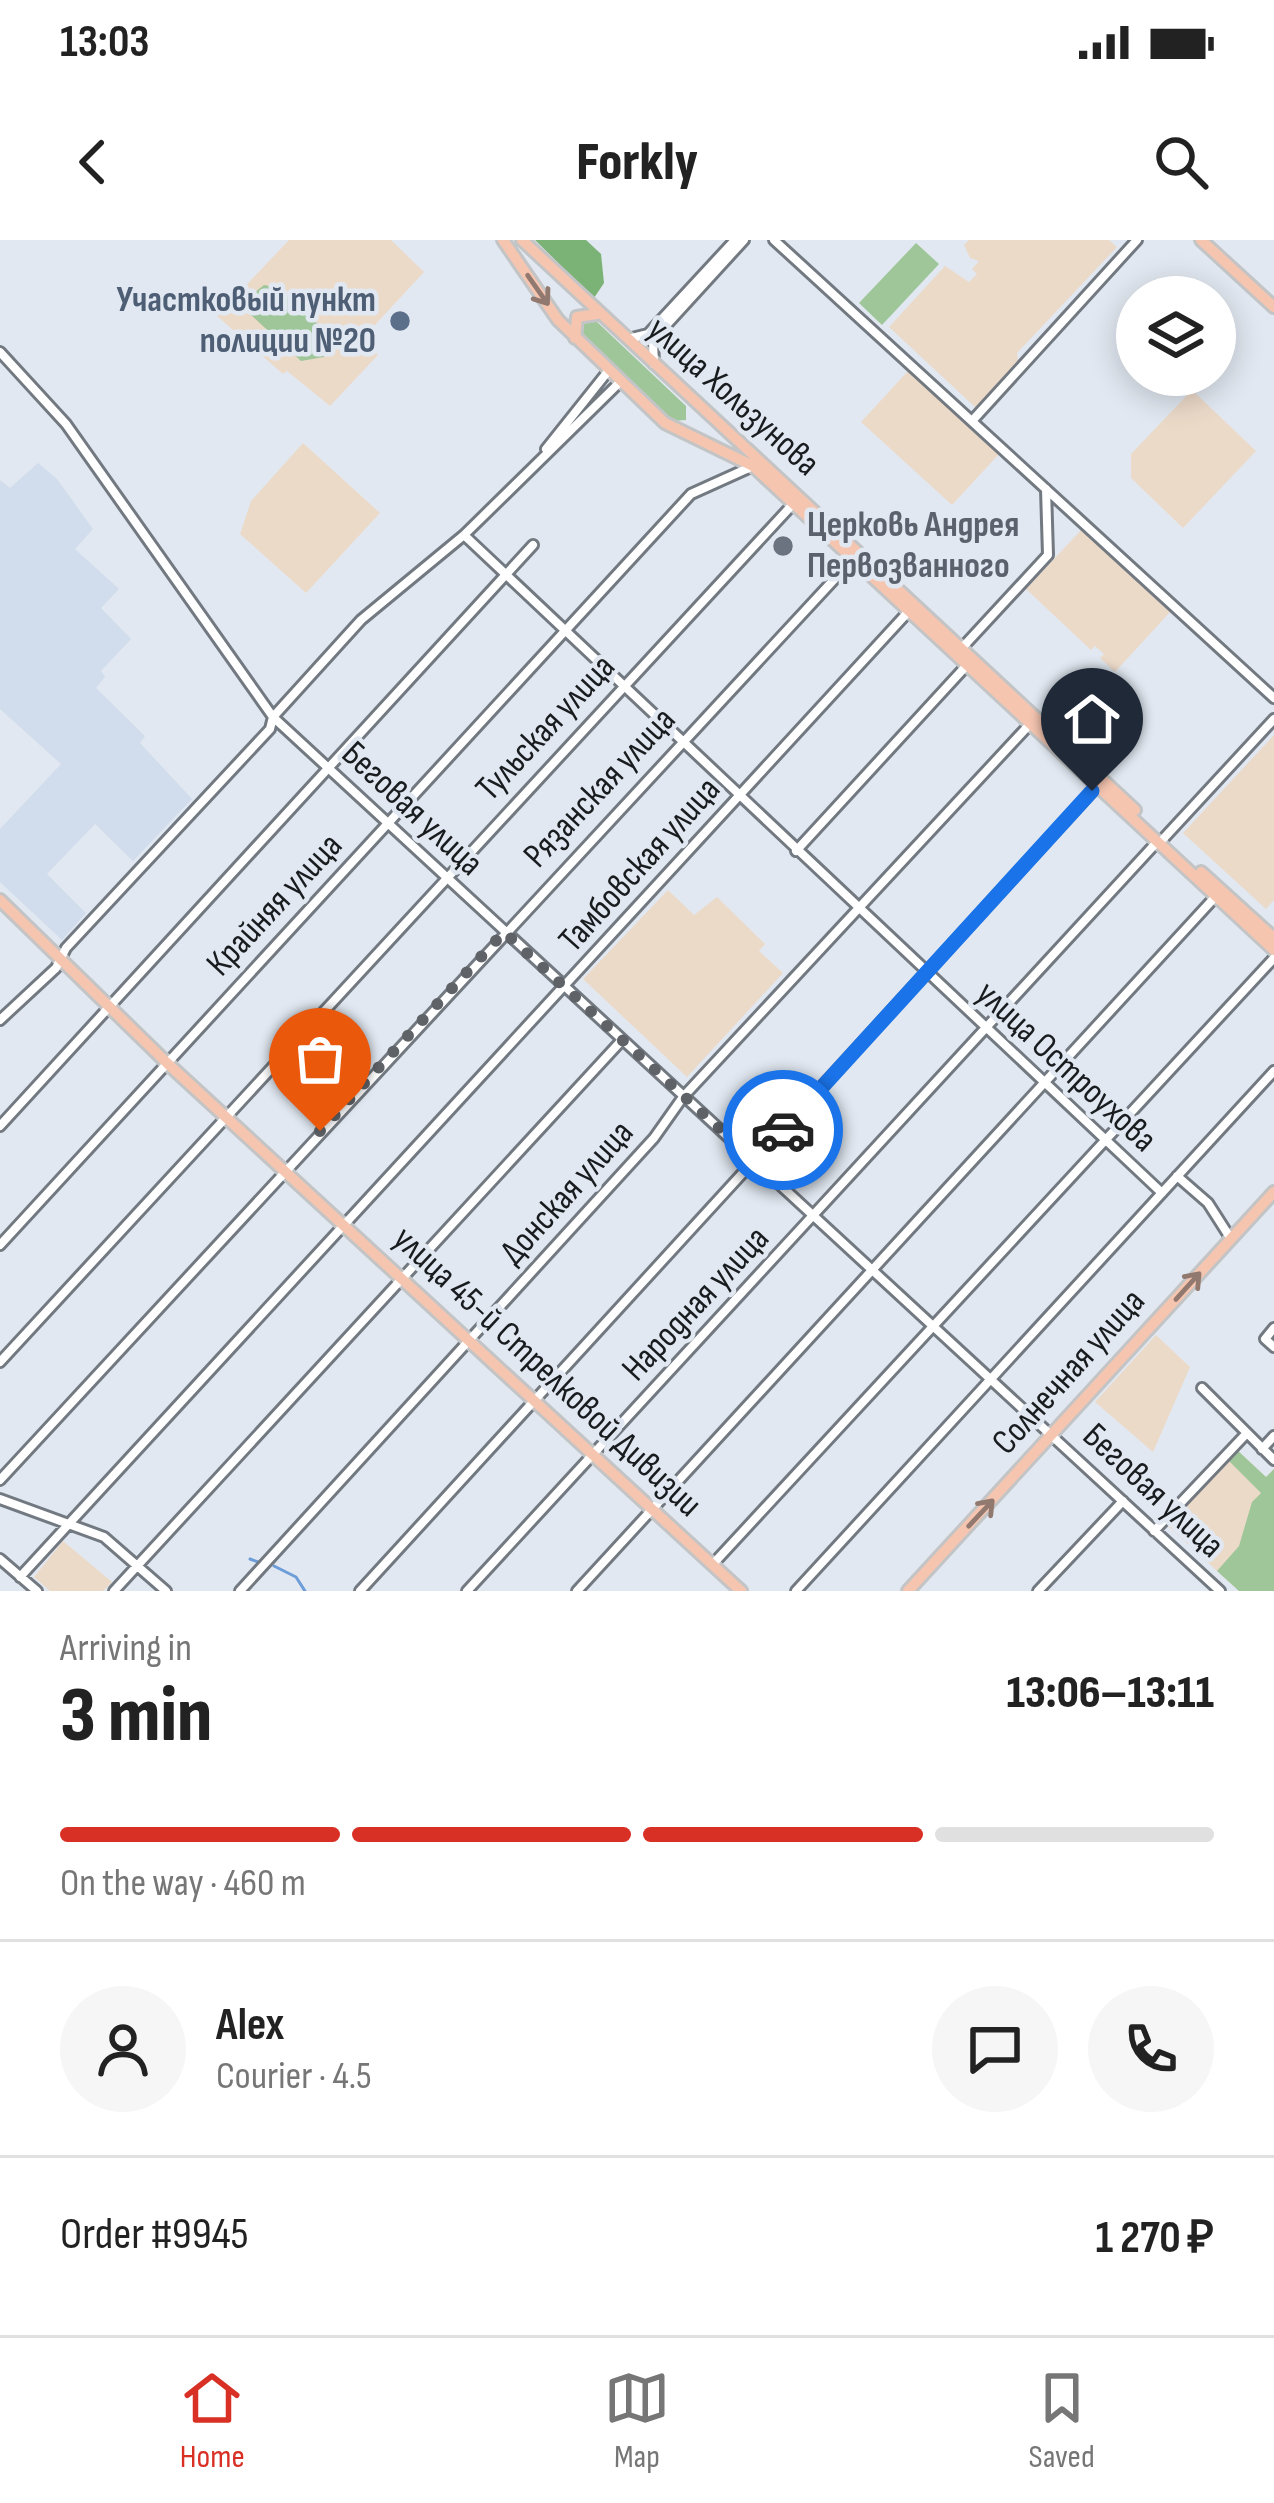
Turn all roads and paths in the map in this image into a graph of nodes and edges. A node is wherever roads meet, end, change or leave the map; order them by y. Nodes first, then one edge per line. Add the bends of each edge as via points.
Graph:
1 (522, 240) edge
2 (734, 240) edge
3 (744, 240) edge
4 (774, 240) edge
5 (1137, 240) edge
6 (1205, 240) edge
7 (505, 242) edge
8 (1274, 303) edge
9 (597, 314) junction
10 (575, 338) junction
11 (625, 338) junction
12 (0, 352) edge
13 (654, 366) junction
14 (609, 370) junction
15 (621, 381) junction
16 (695, 404) junction
17 (972, 421) junction
18 (676, 428) junction
19 (753, 466) junction
20 (531, 469) junction
21 (1046, 489) junction
22 (793, 504) junction
23 (464, 535) junction
24 (533, 545) dead end
25 (854, 559) junction
26 (505, 574) junction
27 (909, 611) junction
28 (566, 629) junction
29 (961, 649) junction
30 (967, 665) junction
31 (624, 682) junction
32 (1274, 698) edge
33 (273, 717) junction
34 (1274, 719) edge
35 (1033, 721) junction
36 (682, 739) junction
37 (326, 766) junction
38 (1097, 786) junction
39 (740, 796) junction
40 (387, 823) junction
41 (1161, 839) junction
42 (796, 851) junction
43 (446, 877) junction
44 (1216, 896) junction
45 (0, 900) edge
46 (857, 909) junction
47 (504, 932) junction
48 (1274, 938) edge
49 (1274, 954) edge
50 (60, 956) junction
51 (926, 973) junction
52 (563, 986) junction
53 (109, 1006) junction
54 (0, 1021) edge
55 (985, 1028) junction
56 (622, 1040) junction
57 (167, 1063) junction
58 (1274, 1071) edge
59 (1044, 1083) junction
60 (683, 1097) junction
61 (225, 1116) junction
62 (0, 1126) edge
63 (1105, 1140) junction
64 (755, 1161) junction
65 (284, 1171) junction
66 (1177, 1176) junction
67 (1274, 1192) edge
68 (1162, 1193) junction
69 (814, 1216) junction
70 (342, 1224) junction
71 (1231, 1239) junction
72 (0, 1245) edge
73 (872, 1270) junction
74 (400, 1278) junction
75 (934, 1327) junction
76 (1274, 1328) edge
77 (468, 1341) junction
78 (1274, 1347) edge
79 (0, 1362) edge
80 (993, 1380) junction
81 (1202, 1388) dead end
82 (534, 1400) junction
83 (1246, 1433) junction
84 (1053, 1435) junction
85 (1274, 1436) edge
86 (1262, 1448) junction
87 (593, 1455) junction
88 (1274, 1460) edge
89 (0, 1480) edge
90 (0, 1499) edge
91 (1123, 1501) junction
92 (652, 1509) junction
93 (68, 1524) junction
94 (1154, 1531) junction
95 (0, 1559) edge
96 (712, 1564) junction
97 (142, 1567) junction
98 (20, 1576) junction
99 (37, 1591) edge
100 (114, 1591) edge
101 (166, 1591) edge
102 (239, 1591) edge
103 (361, 1591) edge
104 (467, 1591) edge
105 (577, 1591) edge
106 (741, 1591) edge
107 (796, 1591) edge
108 (908, 1591) edge
109 (1038, 1591) edge
110 (1220, 1591) edge

1 - 9 main road, улица Хользунова
2 - 11 street via 648,334
3 - 13 street via 659,333
4 - 17 street
5 - 17 street
6 - 8 main road
7 -> 10 main road, улица Хользунова
9 - 10 main road via 577,317
9 - 11 main road, улица Хользунова
10 - 14 main road, улица Хользунова
11 - 13 main road, улица Хользунова
12 - 33 street, Беговая улица via 66,424
13 - 16 main road, улица Хользунова
14 - 15 main road, улица Хользунова
14 - 20 street
15 - 18 main road, улица Хользунова
15 - 20 street
16 - 18 main road via 694,424
16 - 29 main road, улица Хользунова
17 - 21 street
18 - 19 main road, улица Хользунова
19 - 22 main road, улица Хользунова
19 - 28 street, Крайняя улица via 692,494
20 - 23 street
21 - 29 street via 1048,555
21 - 32 street
22 - 25 main road, улица Хользунова
22 - 31 street, Тульская улица
23 - 26 street, улица Остроухова
23 - 33 street via 361,620
24 - 26 street
25 - 27 main road, улица Хользунова
25 - 36 street, Рязанская улица
26 - 28 street, улица Остроухова
26 - 37 street
27 - 30 main road, улица Хользунова
27 - 39 street, Тамбовская улица
28 - 31 street, улица Остроухова
28 - 40 street, Крайняя улица
29 - 35 main road, улица Хользунова
30 - 35 main road, улица Хользунова
30 - 42 street
31 - 36 street, улица Остроухова
31 - 43 street, Тульская улица
33 - 37 street, Беговая улица
33 - 50 street
34 - 41 street, Народная улица
35 - 38 main road, улица Хользунова
35 - 41 main road, улица Хользунова
35 - 46 street, Донская улица
36 - 39 street, улица Остроухова
36 - 47 street, Рязанская улица
37 - 40 street, Беговая улица
37 - 53 street
38 - 41 main road, улица Хользунова
38 - 51 street
39 - 42 street, улица Остроухова
39 - 52 street, Тамбовская улица
40 - 43 street, Беговая улица
40 - 57 street, Крайняя улица
41 - 44 main road, улица Хользунова
41 - 48 main road, улица Хользунова
41 - 55 street, Народная улица
42 - 46 street, улица Остроухова
43 - 47 street, Беговая улица
43 - 61 street, Тульская улица
44 - 49 main road, улица Хользунова
44 - 59 street
45 - 50 main road, улица 45-й Стрелковой Дивизии
46 - 51 street, улица Остроухова
46 - 60 street, Донская улица
47 - 52 street, Беговая улица
47 - 65 street, Рязанская улица
49 - 63 street
50 - 53 main road, улица 45-й Стрелковой Дивизии
50 - 54 street
51 - 55 street, улица Остроухова
51 - 64 street
52 - 56 street, Беговая улица
52 - 70 street, Тамбовская улица
53 - 57 main road, улица 45-й Стрелковой Дивизии
53 - 62 street
55 - 59 street, улица Остроухова
55 - 69 street, Народная улица
56 - 60 street, Беговая улица
56 - 74 street
57 - 61 main road, улица 45-й Стрелковой Дивизии
57 - 72 street, Крайняя улица
58 - 66 street
59 - 63 street, улица Остроухова
59 - 73 street
60 - 64 street, Беговая улица
60 - 77 street, Донская улица
61 - 65 main road, улица 45-й Стрелковой Дивизии
61 - 79 street, Тульская улица
63 - 68 street, улица Остроухова
63 - 75 street
64 - 69 street, Беговая улица
64 - 82 street
65 - 70 main road, улица 45-й Стрелковой Дивизии
65 - 89 street, Рязанская улица
66 - 68 street
66 - 71 street
67 - 71 main road, Солнечная улица
68 - 80 street
69 - 73 street, Беговая улица
69 - 87 street, Народная улица
70 - 74 main road, улица 45-й Стрелковой Дивизии
70 - 93 street, Тамбовская улица
84 -> 71 main road, Солнечная улица
73 - 75 street, Беговая улица
73 - 92 street
74 - 77 main road, улица 45-й Стрелковой Дивизии
74 - 97 street
75 - 80 street, Беговая улица
75 - 96 street
76 - 78 street via 1265,1339
77 - 82 main road, улица 45-й Стрелковой Дивизии
77 - 102 street, Донская улица
80 - 84 street, Беговая улица
80 - 107 street
81 - 83 street
82 - 87 main road, улица 45-й Стрелковой Дивизии
82 - 103 street
83 - 86 street
83 - 94 street
84 - 91 street, Беговая улица
108 -> 84 main road, Солнечная улица
85 - 86 street
86 - 88 street
87 - 92 main road, улица 45-й Стрелковой Дивизии
87 - 104 street, Народная улица
90 - 93 street
91 - 94 street, Беговая улица
91 - 109 street
92 - 96 main road, улица 45-й Стрелковой Дивизии
92 - 105 street
93 - 97 street via 104,1537
93 - 98 street, Тамбовская улица
94 - 110 street, Беговая улица
95 - 98 street
96 - 106 main road, улица 45-й Стрелковой Дивизии
97 - 100 street
97 - 101 street
98 - 99 street

